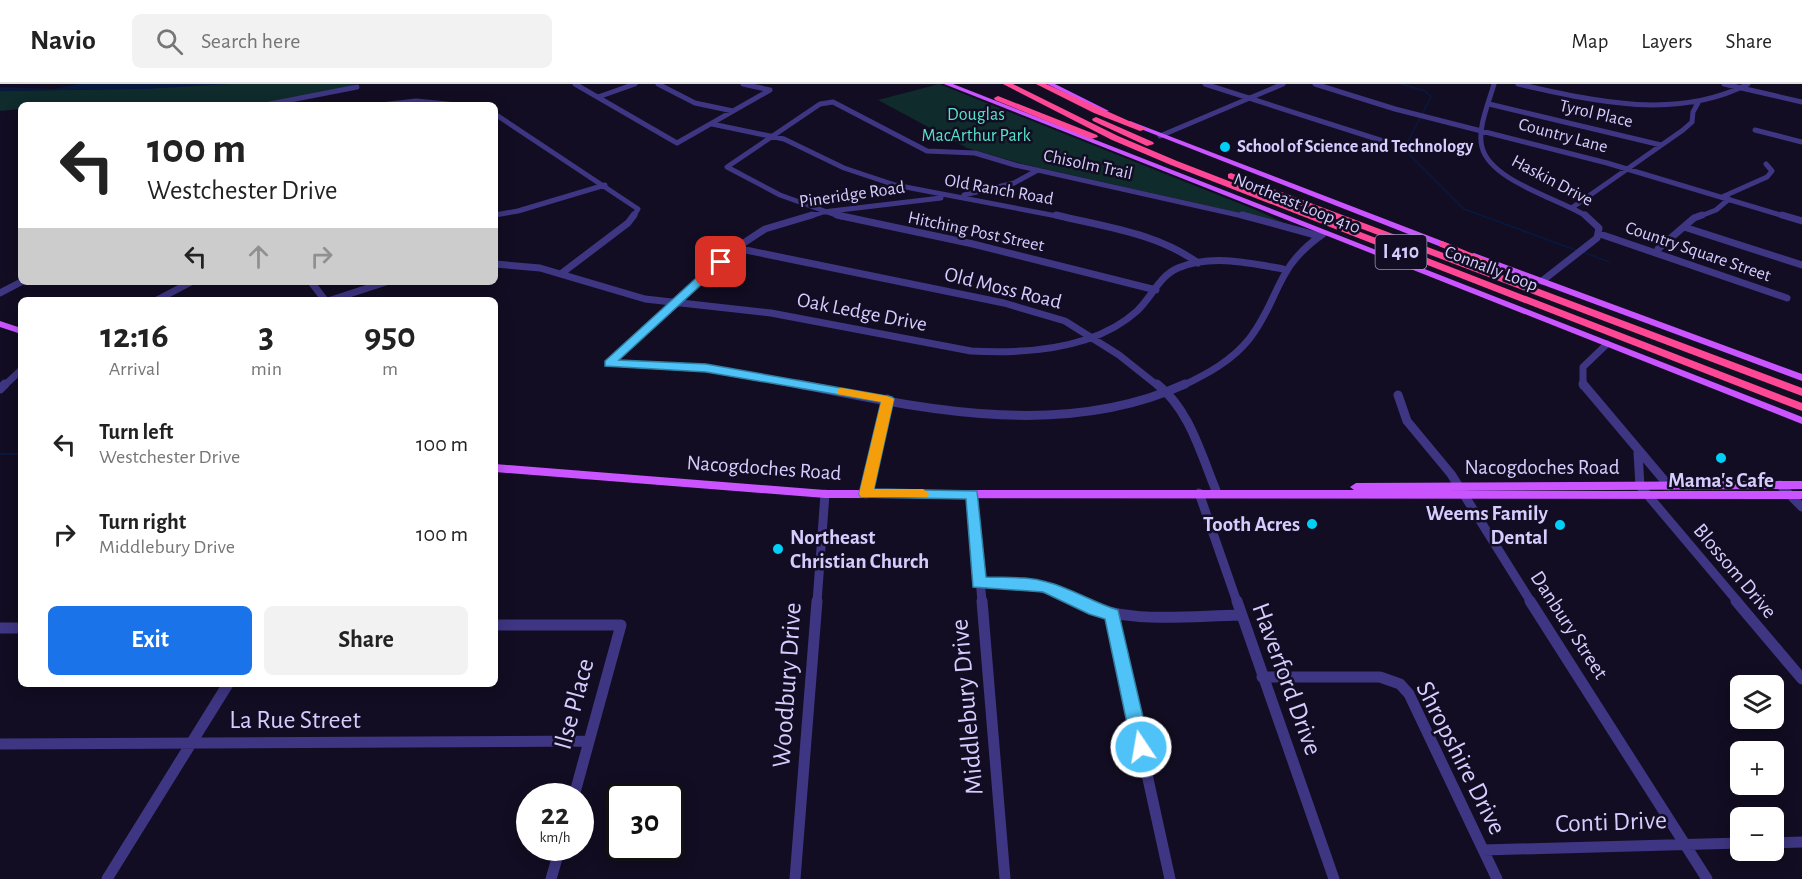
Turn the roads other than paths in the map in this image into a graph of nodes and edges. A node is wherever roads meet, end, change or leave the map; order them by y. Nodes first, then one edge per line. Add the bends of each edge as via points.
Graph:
1 (575, 84) edge
2 (635, 84) edge
3 (658, 84) edge
4 (743, 84) edge
5 (947, 84) edge
6 (968, 84) edge
7 (1006, 84) edge
8 (1025, 84) edge
9 (1040, 84) edge
10 (1050, 84) edge
11 (1205, 84) edge
12 (1283, 84) edge
13 (1315, 84) edge
14 (1494, 84) edge
15 (1518, 84) edge
16 (1724, 84) edge
17 (1748, 84) edge
18 (357, 87) dead end
19 (1743, 88) junction
20 (598, 97) junction
21 (1249, 98) junction
22 (998, 99) junction
23 (280, 102) edge
24 (407, 102) edge
25 (426, 102) edge
26 (1699, 102) junction
27 (1802, 102) edge
28 (1489, 104) junction
29 (733, 111) junction
30 (498, 116) edge
31 (712, 124) junction
32 (1143, 129) junction
33 (1755, 130) dead end
34 (1484, 131) junction
35 (1160, 136) junction
36 (775, 137) junction
37 (1085, 139) junction
38 (1383, 141) dead end
39 (1802, 142) edge
40 (1661, 145) junction
41 (1766, 164) dead end
42 (1627, 169) junction
43 (1038, 170) junction
44 (605, 185) junction
45 (954, 196) junction
46 (1726, 198) junction
47 (1281, 206) junction
48 (1573, 207) junction
49 (823, 212) junction
50 (498, 214) edge
51 (1802, 221) edge
52 (1684, 227) junction
53 (1600, 234) junction
54 (1322, 235) junction
55 (1442, 244) junction
56 (736, 248) junction
57 (1658, 249) dead end
58 (1198, 263) junction
59 (498, 264) edge
60 (1802, 265) edge
61 (1283, 269) junction
62 (562, 273) junction
63 (1542, 281) junction
64 (18, 284) edge
65 (185, 285) edge
66 (313, 285) edge
67 (377, 285) edge
68 (1156, 290) junction
69 (0, 293) edge
70 (163, 297) edge
71 (323, 297) edge
72 (340, 297) edge
73 (1787, 297) dead end
74 (676, 303) junction
75 (0, 324) edge
76 (18, 330) edge
77 (1089, 336) junction
78 (1607, 344) junction
79 (18, 372) edge
80 (1802, 378) edge
81 (1802, 384) edge
82 (0, 389) edge
83 (1802, 392) edge
84 (1168, 393) junction
85 (1398, 395) dead end
86 (887, 399) junction
87 (1802, 407) edge
88 (1802, 421) edge
89 (1638, 453) junction
90 (498, 468) edge
91 (1802, 485) edge
92 (1669, 486) junction
93 (1780, 486) junction
94 (1644, 490) junction
95 (1460, 491) junction
96 (1199, 493) junction
97 (1217, 493) junction
98 (825, 494) junction
99 (866, 494) junction
100 (973, 495) junction
101 (1796, 495) edge
102 (1802, 507) edge
103 (978, 583) junction
104 (1112, 615) junction
105 (1240, 615) junction
106 (498, 626) edge
107 (0, 628) edge
108 (18, 628) edge
109 (1262, 677) junction
110 (1802, 679) edge
111 (226, 687) edge
112 (589, 741) junction
113 (192, 743) junction
114 (0, 744) edge
115 (578, 783) edge
116 (1802, 842) edge
117 (1730, 843) edge
118 (1784, 843) edge
119 (1686, 844) junction
120 (1484, 850) junction
121 (556, 861) edge
122 (107, 879) edge
123 (551, 879) edge
124 (795, 879) edge
125 (1005, 879) edge
126 (1170, 879) edge
127 (1334, 879) edge
128 (1497, 879) edge
129 (1707, 879) edge

1 - 20 street
2 - 20 street
3 - 29 street via 695,103
4 - 29 street via 770,90
5 - 37 main road, Northeast Loop 410
6 - 22 main road
7 - 47 highway, Connally Loop / I 410 via 1136,147
8 - 83 highway, Connally Loop / I 410 via 1205,166
9 - 32 highway
10 - 32 main road, Northeast Loop 410
11 - 21 street
12 - 21 street
13 - 34 street, Country Lane
14 - 28 street, Haskin Drive
15 - 26 street via 1616,102
16 - 19 street
17 - 19 street
18 - 23 street
19 - 26 street
19 - 27 street
20 - 31 street via 677,142
21 - 35 street
21 - 38 street
22 - 37 main road
22 - 47 highway
24 - 25 street
26 - 40 street via 1691,124
28 - 34 street, Haskin Drive
28 - 40 street, Tyrol Place
29 - 31 street
30 - 44 street
31 - 36 street, Old Ranch Road
32 - 35 main road, Northeast Loop 410
33 - 39 street
34 - 42 street, Country Lane
34 - 48 street, Haskin Drive via 1482,149 1493,165 1520,183
35 - 55 main road, Northeast Loop 410
36 - 43 street, Chisolm Trail via 824,102 833,102 927,151 975,153
36 - 45 street, Old Ranch Road via 862,175
36 - 49 street, Hitching Post Street via 727,167
37 - 54 main road, Northeast Loop 410
40 - 42 street
41 - 46 street via 1772,171 1767,177
42 - 46 street, Country Lane
42 - 48 street
43 - 45 street, Pineridge Road via 1001,187
43 - 54 street, Chisolm Trail
44 - 50 street
44 - 62 street via 635,205 637,214
45 - 49 street, Pineridge Road
45 - 58 street, Old Ranch Road via 1145,236 1179,249
46 - 51 street, Country Lane
46 - 52 street via 1716,210 1699,215
47 - 87 highway, Connally Loop / I 410
48 - 53 street, Haskin Drive via 1594,220
49 - 56 street, Pineridge Road via 772,226
49 - 68 street, Hitching Post Street via 973,244
52 - 57 street
52 - 60 street
53 - 63 street, Haskin Drive
53 - 73 street, Country Square Street
54 - 61 street via 1294,254
54 - 78 main road, Northeast Loop 410
55 - 63 main road, Northeast Loop 410
55 - 81 highway
56 - 74 street, Pineridge Road
56 - 77 street, Old Moss Road via 1027,308 1065,321
58 - 61 street via 1233,262
58 - 68 street, Oak Ledge Drive via 1171,271
59 - 62 street, Oak Ledge Drive
61 - 84 street via 1255,332 1244,345 1205,375
62 - 74 street, Oak Ledge Drive via 628,295
63 - 80 main road, Northeast Loop 410
64 - 69 street
65 - 70 street
66 - 71 street
67 - 72 street
68 - 77 street, Oak Ledge Drive via 1125,320
74 - 77 street, Oak Ledge Drive via 771,313 984,353 1036,351
74 - 86 street, Pineridge Road via 609,363 706,368
75 - 76 main road
77 - 84 street, Old Moss Road
78 - 88 main road, Northeast Loop 410
78 - 89 street via 1584,364 1581,381
79 - 82 street
84 - 86 street via 1099,411 1024,417 963,413
84 - 97 street, Old Moss Road via 1185,418
85 - 95 street, Danbury Street via 1404,418 1450,471
86 - 99 street
89 - 92 street
89 - 94 street
90 - 98 main road, Nacogdoches Road
91 - 93 main road, Nacogdoches Road
92 - 93 main road, Nacogdoches Road
92 - 94 main road, Nacogdoches Road
93 - 101 street
94 - 95 main road, Nacogdoches Road
94 - 101 main road, Nacogdoches Road
94 - 110 street, Blossom Drive
95 - 97 main road, Nacogdoches Road via 1311,496
95 - 119 street, Danbury Street
96 - 97 main road, Nacogdoches Road
96 - 100 main road, Nacogdoches Road
96 - 105 street, Haverford Drive
98 - 99 main road, Nacogdoches Road
98 - 124 street, Woodbury Drive
99 - 100 main road, Nacogdoches Road
100 - 103 street, Middlebury Drive
101 - 102 street
103 - 104 street via 1046,587
103 - 125 street, Middlebury Drive
104 - 105 street
104 - 126 street
105 - 109 street, Haverford Drive
106 - 112 street, Ilse Place via 621,625
107 - 108 street
109 - 120 street, Shropshire Drive via 1380,677 1400,684 1409,694
109 - 127 street, Haverford Drive
111 - 113 street
112 - 113 street, La Rue Street
112 - 115 street, Ilse Place
113 - 114 street, La Rue Street
113 - 122 street
116 - 118 street
117 - 119 street, Conti Drive
119 - 120 street, Conti Drive
119 - 129 street, Danbury Street
120 - 128 street, Shropshire Drive
121 - 123 street

